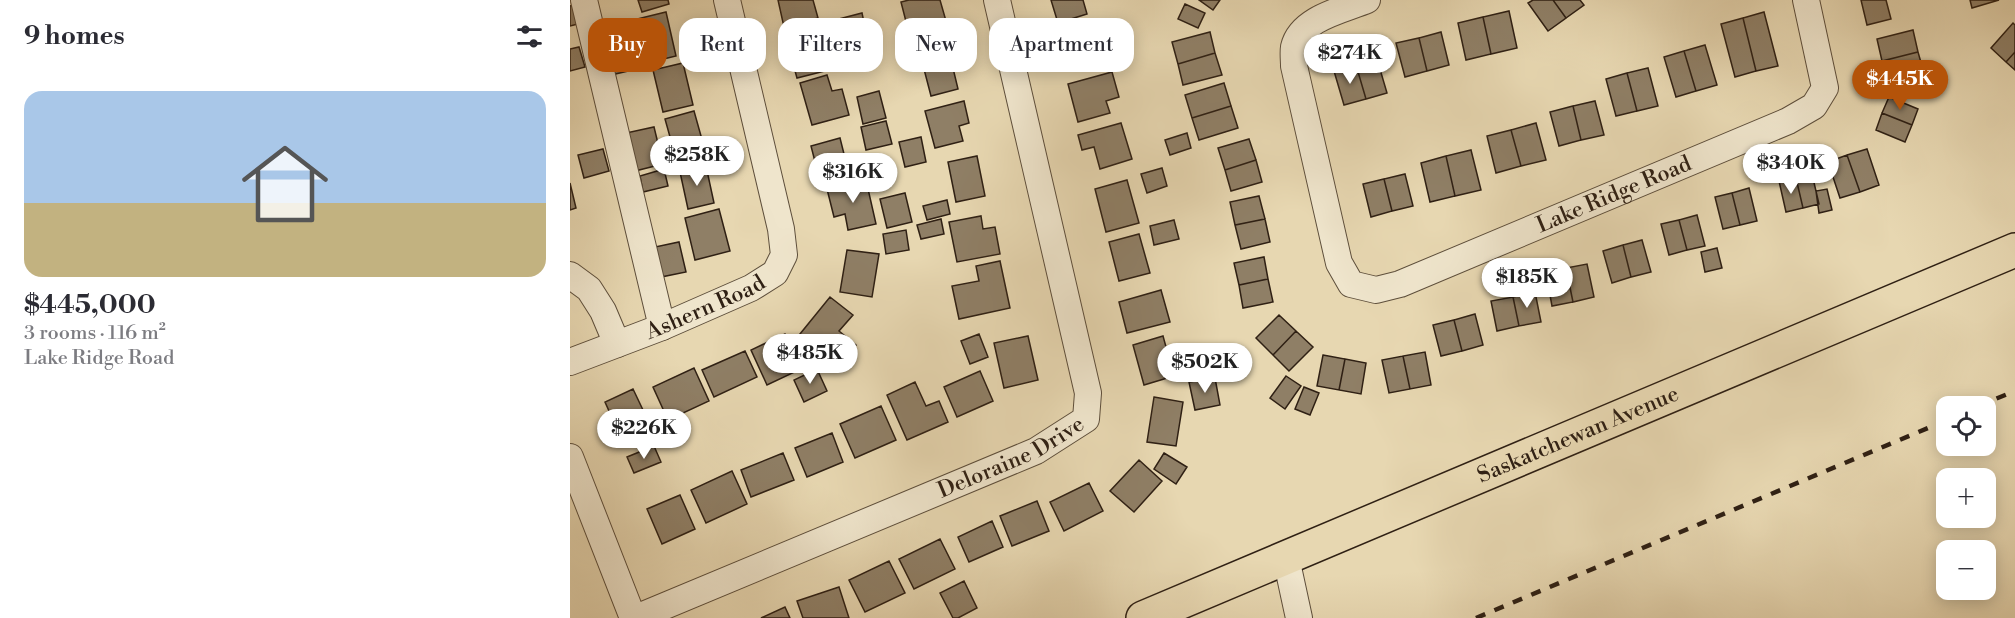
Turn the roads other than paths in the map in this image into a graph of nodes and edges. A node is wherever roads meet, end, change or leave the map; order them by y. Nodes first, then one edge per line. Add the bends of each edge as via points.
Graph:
1 (584, 0) edge
2 (727, 0) edge
3 (997, 0) edge
4 (1367, 0) edge
5 (1806, 0) edge
6 (2015, 250) edge
7 (570, 275) edge
8 (662, 327) junction
9 (617, 344) junction
10 (570, 362) edge
11 (570, 457) edge
12 (1286, 558) junction
13 (635, 618) edge
14 (1143, 618) edge
15 (1299, 618) edge

1 - 8 street
2 - 8 street, Ashern Road via 784,255 775,273 751,288
3 - 13 street, Deloraine Drive via 1082,361 1088,393 1086,419 1036,451
4 - 5 street, Lake Ridge Road via 1315,21 1301,32 1294,46 1294,66 1339,263 1351,284 1376,290 1400,284 1788,121 1814,106 1825,88
6 - 12 main road, Saskatchewan Avenue
7 - 9 street via 589,289
8 - 9 street, Ashern Road
9 - 10 street, Ashern Road
11 - 13 street
12 - 14 main road, Saskatchewan Avenue
12 - 15 street

